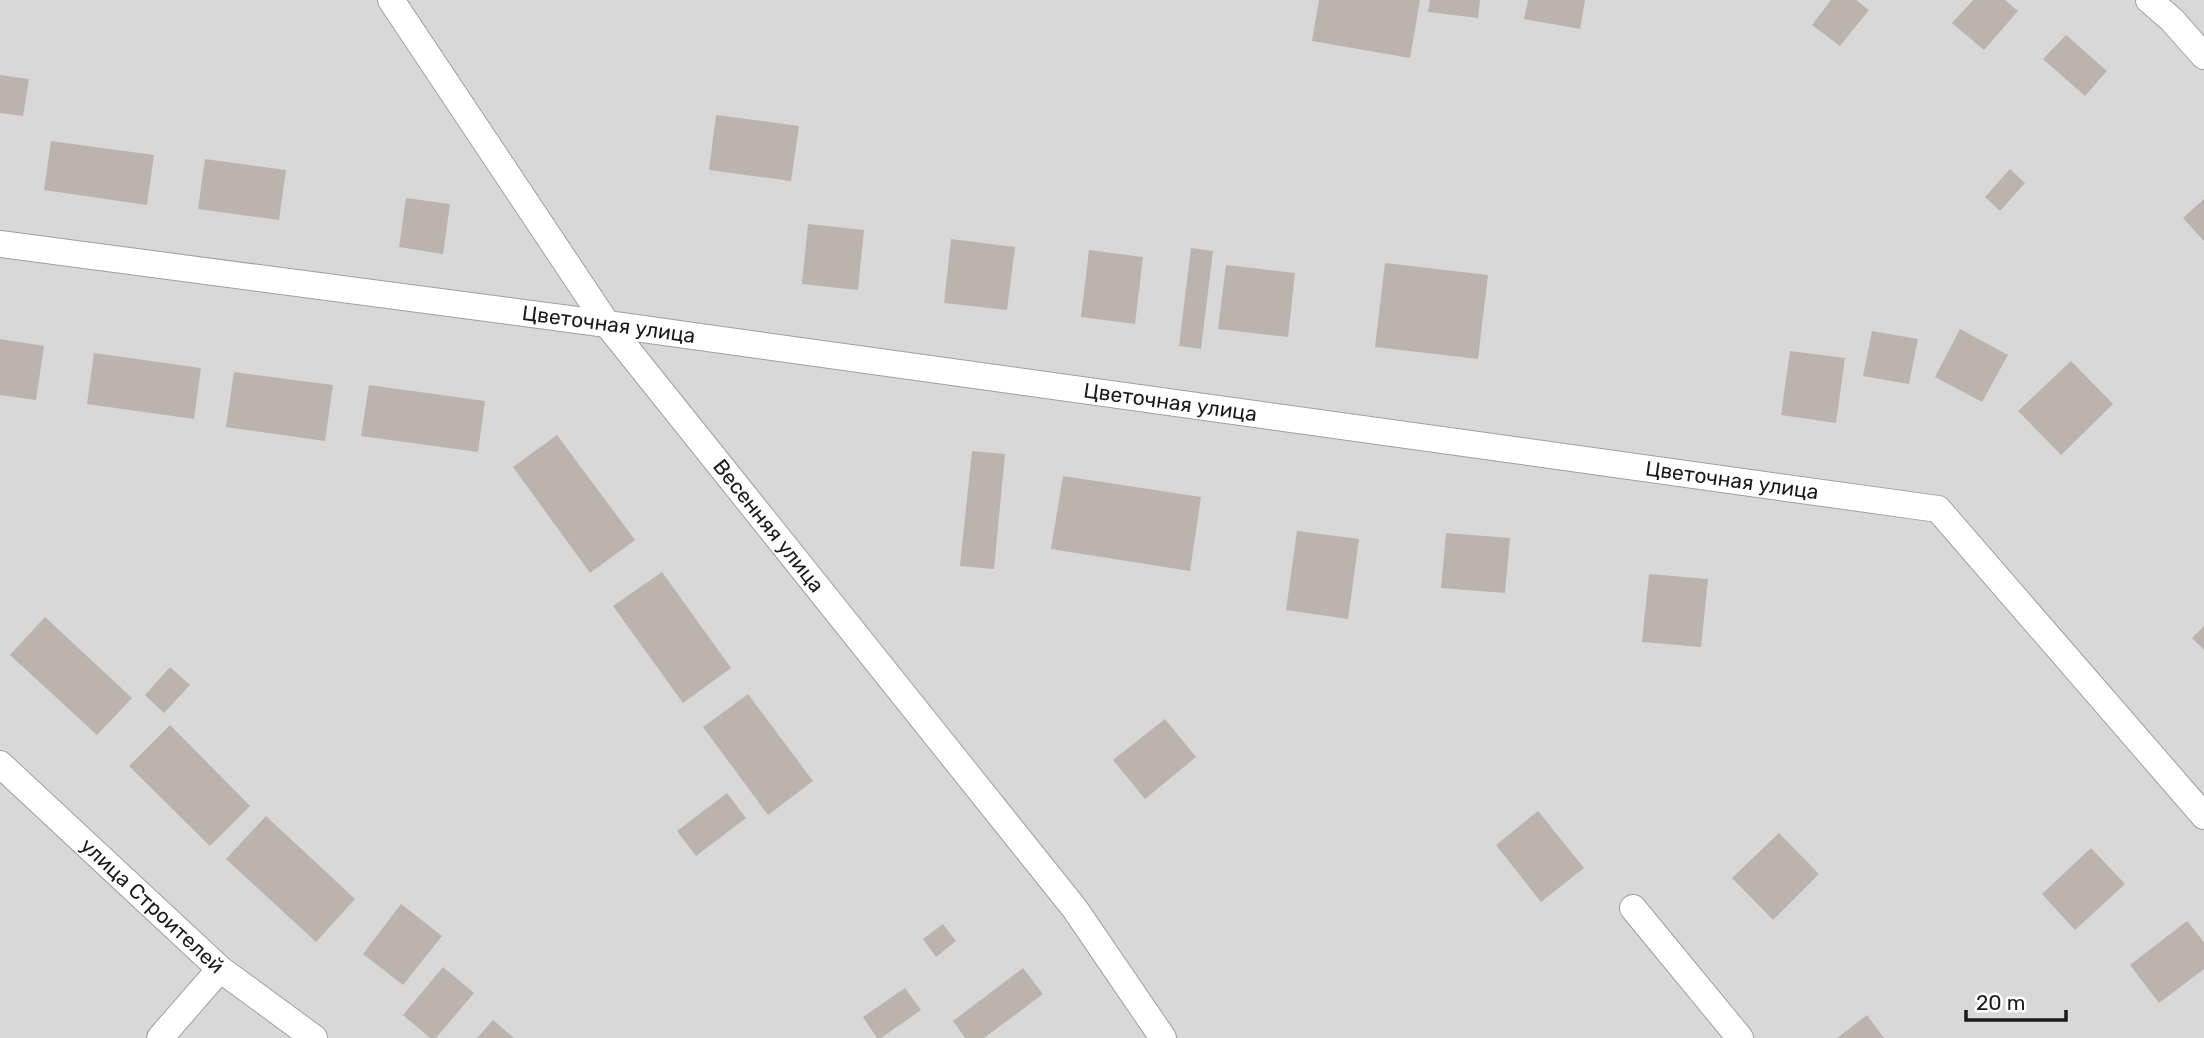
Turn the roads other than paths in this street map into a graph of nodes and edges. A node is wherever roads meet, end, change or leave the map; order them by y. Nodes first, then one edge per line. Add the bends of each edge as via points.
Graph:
1 (391, 0) edge
2 (2149, 0) edge
3 (2204, 56) edge
4 (0, 244) edge
5 (607, 324) junction
6 (0, 764) edge
7 (2204, 816) edge
8 (1633, 908) dead end
9 (220, 969) junction
10 (160, 1038) edge
11 (314, 1038) edge
12 (1163, 1038) edge
13 (1740, 1038) edge

1 - 5 street, Весенняя улица
2 - 3 street
4 - 5 street, Цветочная улица
5 - 7 street, Цветочная улица via 1938,509
5 - 12 street, Весенняя улица via 1075,909
6 - 9 street, улица Строителей
8 - 13 street
9 - 10 street
9 - 11 street, улица Строителей

